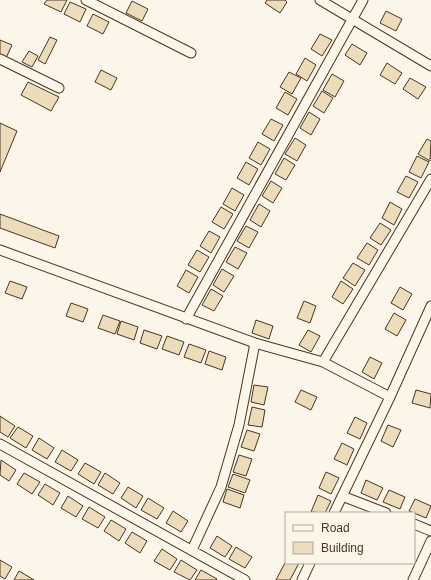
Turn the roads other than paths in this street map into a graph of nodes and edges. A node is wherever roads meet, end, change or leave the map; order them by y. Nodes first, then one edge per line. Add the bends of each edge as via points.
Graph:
1 (86, 0) edge
2 (320, 0) edge
3 (363, 0) edge
4 (353, 18) junction
5 (190, 53) dead end
6 (0, 59) edge
7 (431, 66) edge
8 (59, 88) dead end
9 (431, 179) edge
10 (0, 250) edge
11 (431, 306) edge
12 (186, 319) junction
13 (255, 343) junction
14 (323, 362) junction
15 (390, 397) junction
16 (0, 444) edge
17 (342, 496) junction
18 (334, 512) edge
19 (383, 512) edge
20 (415, 524) edge
21 (431, 531) edge
22 (431, 541) edge
23 (192, 550) junction
24 (310, 564) edge
25 (245, 580) edge
26 (302, 580) edge
27 (413, 580) edge

1 - 5 street
2 - 4 street
3 - 4 street
4 - 7 street
4 - 12 street
6 - 8 street
9 - 14 street
10 - 12 street
11 - 15 street
12 - 13 street
13 - 14 street
13 - 23 street via 239,424 221,487
14 - 15 street
15 - 17 street
16 - 23 street
17 - 18 street
17 - 19 street
20 - 21 street
22 - 27 street
23 - 25 street
24 - 26 street

